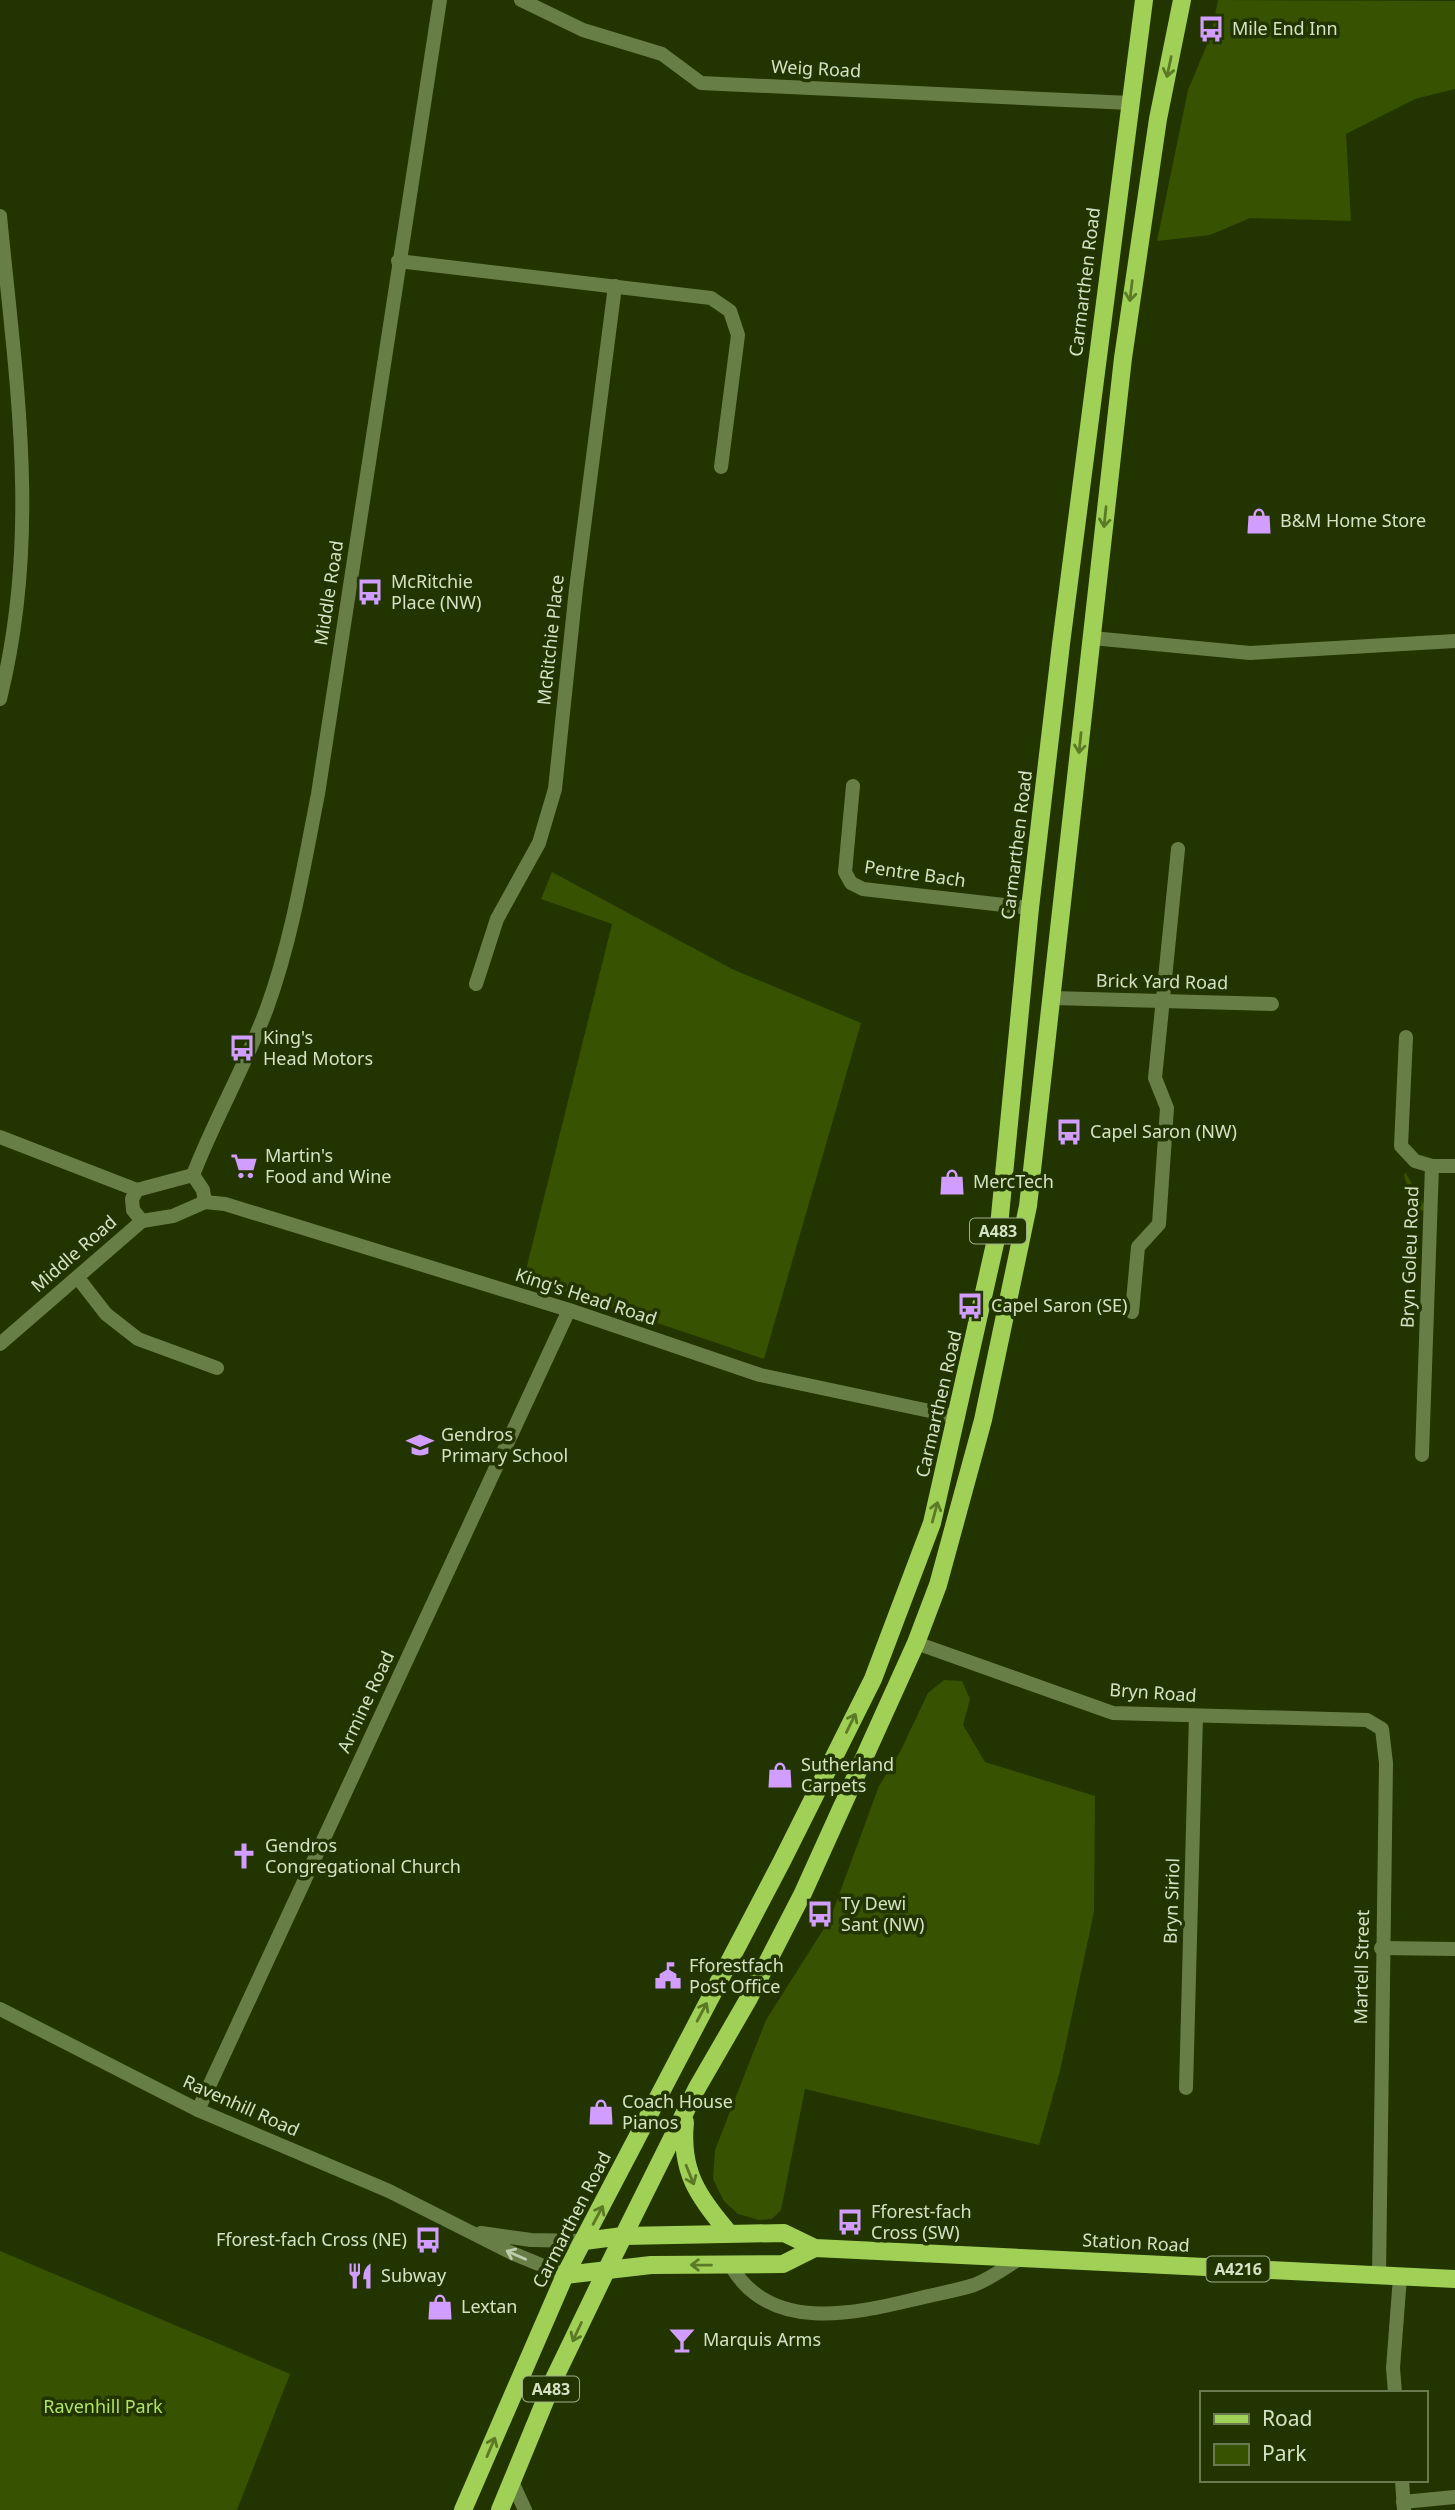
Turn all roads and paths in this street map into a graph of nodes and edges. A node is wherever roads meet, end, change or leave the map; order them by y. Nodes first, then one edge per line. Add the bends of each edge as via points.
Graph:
1 (440, 0) edge
2 (521, 0) edge
3 (1143, 0) edge
4 (1182, 0) edge
5 (1130, 103) junction
6 (0, 216) edge
7 (398, 261) junction
8 (615, 286) junction
9 (721, 467) dead end
10 (1092, 638) junction
11 (1455, 641) edge
12 (0, 699) edge
13 (853, 786) dead end
14 (1178, 849) dead end
15 (1030, 908) junction
16 (476, 984) dead end
17 (1052, 998) junction
18 (1163, 1001) junction
19 (1272, 1004) dead end
20 (1406, 1037) dead end
21 (0, 1138) edge
22 (1432, 1166) junction
23 (1455, 1166) edge
24 (192, 1175) junction
25 (137, 1190) junction
26 (205, 1202) junction
27 (142, 1221) junction
28 (78, 1278) junction
29 (569, 1310) junction
30 (1132, 1312) dead end
31 (0, 1344) edge
32 (217, 1368) dead end
33 (958, 1417) junction
34 (1422, 1455) dead end
35 (916, 1643) junction
36 (1196, 1716) junction
37 (1314, 1718) joint
38 (1381, 1948) junction
39 (1455, 1949) edge
40 (0, 2009) edge
41 (1186, 2088) dead end
42 (687, 2108) junction
43 (198, 2110) junction
44 (469, 2231) junction
45 (729, 2233) junction
46 (623, 2236) junction
47 (584, 2241) junction
48 (815, 2248) junction
49 (1020, 2258) junction
50 (731, 2266) junction
51 (606, 2270) junction
52 (565, 2274) junction
53 (1379, 2276) junction
54 (1400, 2277) junction
55 (1455, 2279) edge
56 (1395, 2391) edge
57 (1402, 2482) edge
58 (513, 2484) junction
59 (1455, 2497) edge
60 (1404, 2506) edge
61 (463, 2510) edge
62 (500, 2510) edge
63 (525, 2510) edge

1 - 7 street, Middle Road
2 - 5 street, Weig Road via 583,30 662,54 701,83
3 - 5 main road, Carmarthen Road / A483
4 -> 10 main road, A483 via 1138,239
5 - 15 main road, Carmarthen Road / A483
6 - 12 street via 23,450 24,546
7 - 8 street
7 - 24 street, Middle Road via 301,881 267,1008
8 - 9 street via 711,298 730,311 738,335
8 - 16 street, McRitchie Place via 555,789 539,843 497,919
10 - 11 street via 1250,653
10 -> 17 main road, A483
13 - 15 street, Pentre Bach via 845,872 851,883 863,889
14 - 18 street
15 - 33 main road, Carmarthen Road / A483 via 999,1226
17 - 18 street, Brick Yard Road
17 - 35 main road, A483 via 1028,1206 1006,1322 954,1530
18 - 19 street, Brick Yard Road
18 - 30 street via 1155,1078 1167,1108 1159,1224 1138,1247
20 - 22 street, Bryn Goleu Road via 1401,1146 1415,1161
21 - 25 street
22 - 23 street
22 - 34 street, Bryn Goleu Road
24 - 25 street
24 - 26 street
25 - 27 street via 132,1199
26 - 27 street via 173,1216
26 - 29 street, King's Head Road via 225,1204
27 - 28 street, Middle Road
28 - 31 street, Middle Road
28 - 32 street via 106,1314 138,1339
29 - 33 street, King's Head Road via 760,1375
29 - 43 street, Armine Road
47 -> 33 main road, Carmarthen Road / A483 via 873,1679 932,1523
35 - 36 street, Bryn Road via 1113,1713
35 - 42 main road, A483 via 803,1893
36 - 37 street, Bryn Road
36 - 41 street, Bryn Siriol
37 - 38 street, Martell Street via 1367,1720 1382,1729 1385,1739
38 - 39 street
38 - 53 street, Martell Street
40 - 43 street, Ravenhill Road
42 -> 45 main road via 682,2147 688,2176
42 - 46 main road, A483
43 - 44 street, Ravenhill Road via 389,2191
44 - 47 street, Ravenhill Road via 531,2240
52 -> 44 street, Ravenhill Road
45 - 46 main road, Station Road / A4216
45 - 48 main road, Station Road / A4216 via 784,2233
46 - 47 main road, Station Road
46 - 51 main road, A483
47 - 52 main road, Carmarthen Road / A483
48 - 49 main road, Station Road / A4216
48 - 50 main road, Station Road / A4216 via 783,2264
49 - 50 street via 975,2284 830,2316 760,2300 742,2285
49 - 53 main road, Station Road / A4216
50 -> 51 main road, Station Road / A4216 via 651,2265
51 - 52 main road, Station Road
51 -> 58 main road, A483 via 554,2379
61 -> 52 main road, Carmarthen Road / A483
53 - 54 main road, Station Road / A4216
54 - 55 main road, Station Road / A4216
54 - 56 street
57 - 60 street
58 - 62 main road, A483
58 - 63 street
59 - 60 street

